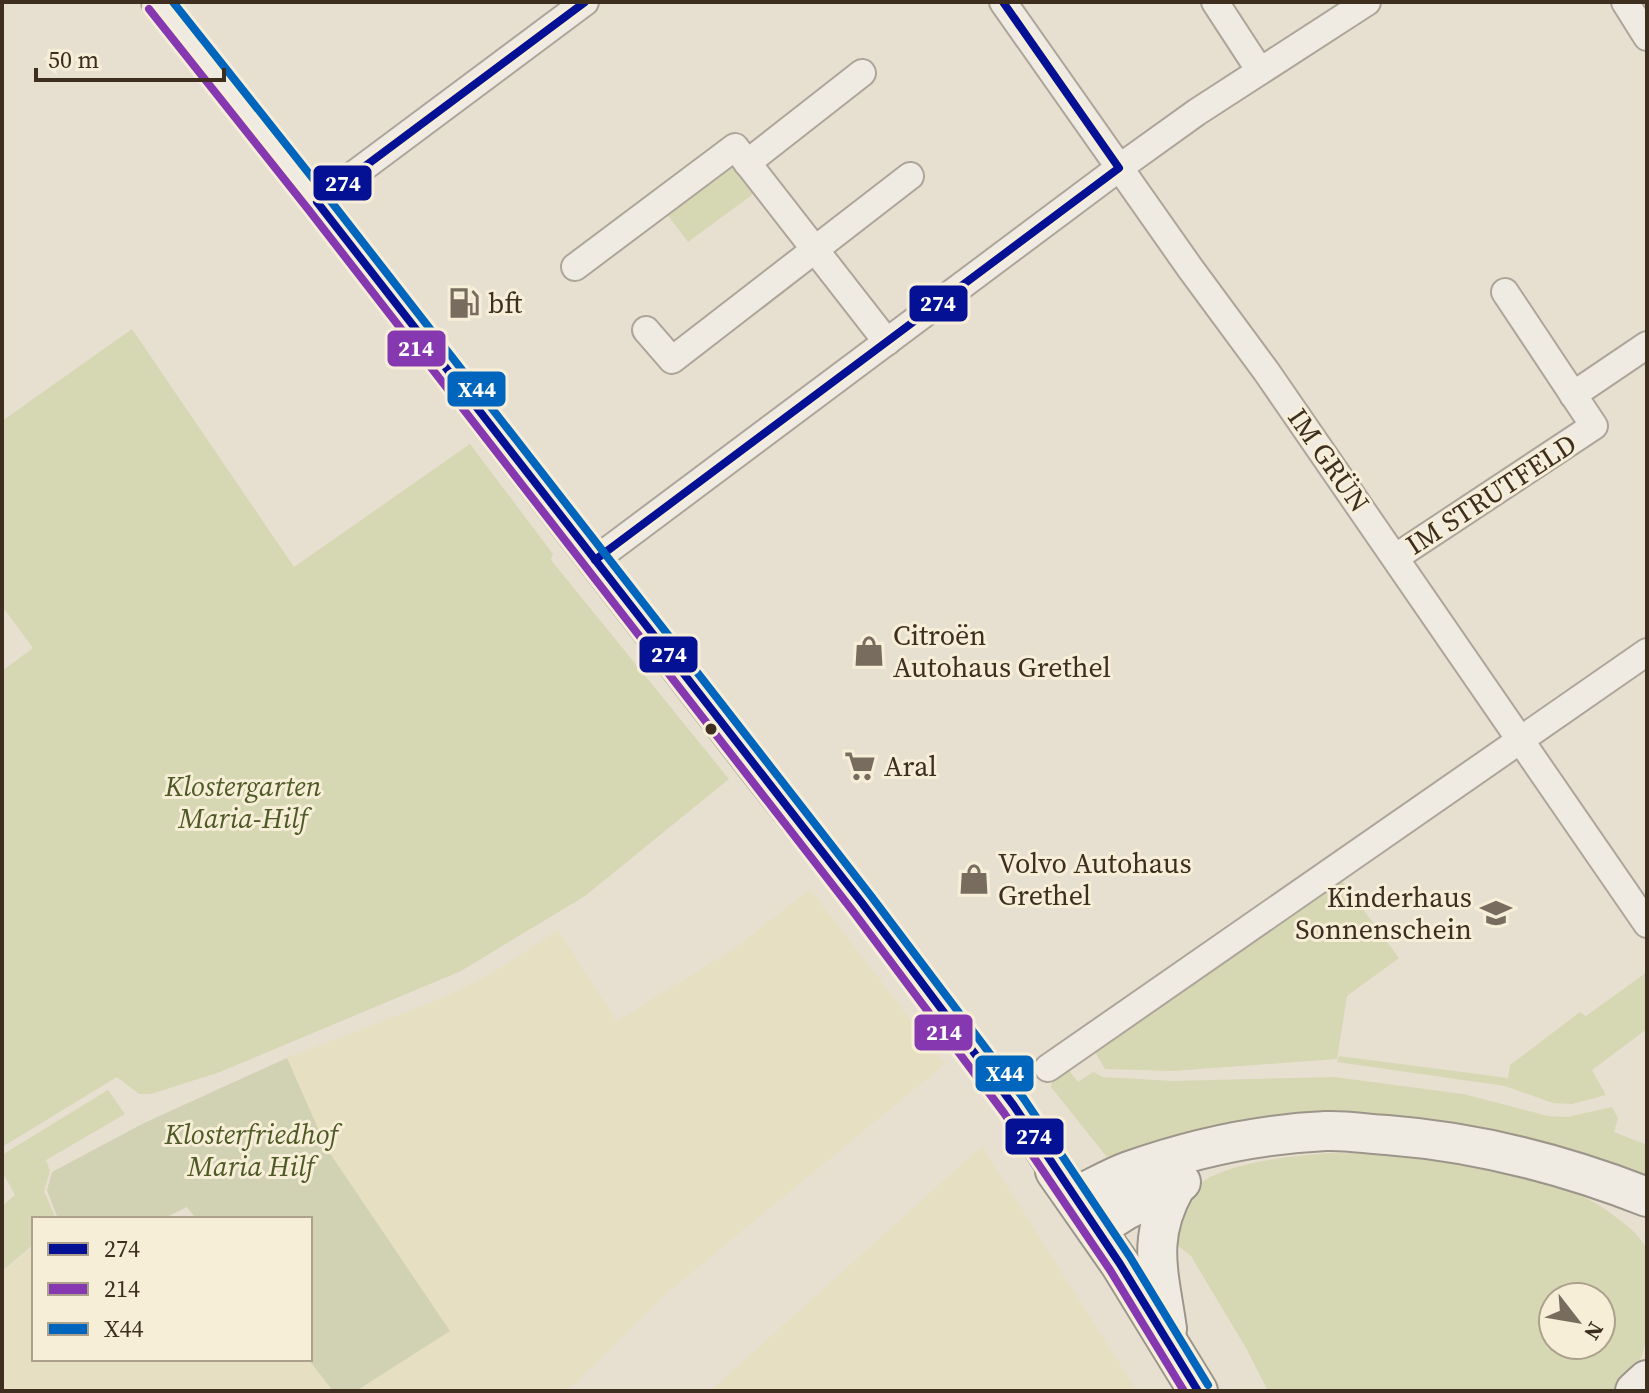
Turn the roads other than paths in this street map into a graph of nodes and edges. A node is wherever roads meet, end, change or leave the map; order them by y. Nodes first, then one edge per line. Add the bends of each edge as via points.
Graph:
1 (158, 2) edge
2 (585, 2) edge
3 (1003, 2) edge
4 (1215, 2) edge
5 (1367, 2) edge
6 (1625, 2) edge
7 (1647, 37) edge
8 (1260, 71) junction
9 (862, 73) dead end
10 (747, 163) junction
11 (1119, 168) junction
12 (910, 176) dead end
13 (317, 202) junction
14 (816, 250) junction
15 (575, 267) dead end
16 (1505, 292) dead end
17 (646, 330) dead end
18 (887, 342) junction
19 (1647, 345) edge
20 (1573, 395) junction
21 (1396, 557) junction
22 (595, 560) junction
23 (1647, 652) edge
24 (1521, 739) junction
25 (1644, 914) edge
26 (1048, 1068) dead end
27 (1231, 1144) junction
28 (1602, 1179) junction
29 (1065, 1184) junction
30 (1176, 1186) junction
31 (1647, 1197) edge
32 (1647, 1226) edge
33 (1096, 1229) junction
34 (1170, 1348) junction
35 (1647, 1380) edge
36 (1198, 1391) edge
37 (1635, 1391) edge

1 - 13 street
2 - 13 street
3 - 11 street, IM GRÜN
4 - 8 street
5 - 8 street
6 - 7 street
8 - 11 street
9 - 10 street
10 - 14 street
10 - 15 street via 735,147
11 - 18 street
11 - 21 street, IM GRÜN
12 - 14 street
13 - 22 street
14 - 17 street via 672,360
14 - 18 street
16 - 20 street, IM STRUTFELD
18 - 22 street
19 - 20 street, IM STRUTFELD
20 - 21 street, IM STRUTFELD via 1594,426
21 - 24 street, IM GRÜN
22 - 29 street via 862,903 1014,1106
23 - 24 street
24 - 25 street, IM GRÜN
24 - 26 street
27 - 28 main road via 1329,1131 1435,1139 1531,1157
27 - 29 main road
27 - 30 main road
28 - 31 main road
28 - 32 main road
29 - 33 main road
30 - 33 main road
30 - 34 main road via 1162,1210 1156,1241
33 - 34 main road
34 - 36 main road
35 - 37 main road

